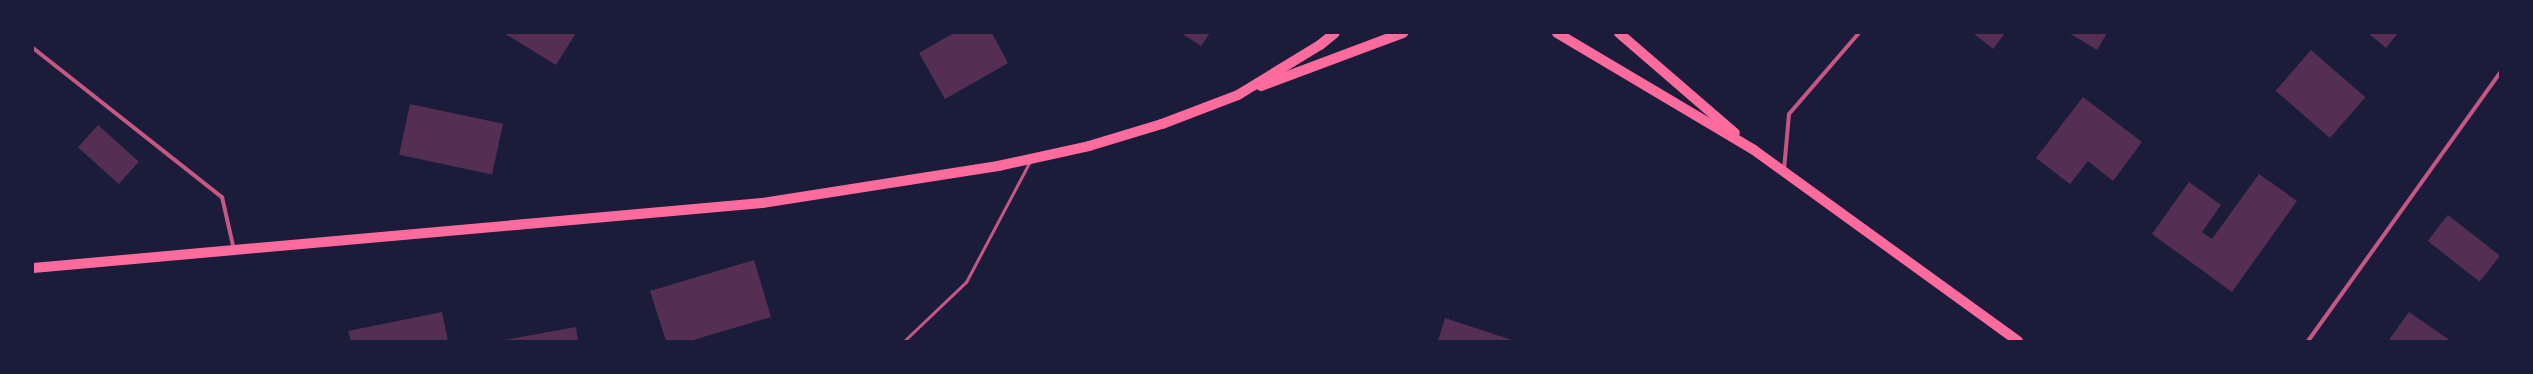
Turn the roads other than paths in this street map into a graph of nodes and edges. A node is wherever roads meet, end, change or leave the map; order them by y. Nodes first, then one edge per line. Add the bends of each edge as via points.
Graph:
1 (1334, 33) edge
2 (1403, 33) edge
3 (1557, 33) edge
4 (1620, 33) edge
5 (1859, 33) edge
6 (33, 48) edge
7 (2500, 73) edge
8 (1238, 94) junction
9 (1754, 150) junction
10 (1032, 158) junction
11 (1784, 170) junction
12 (234, 250) junction
13 (33, 268) edge
14 (904, 341) edge
15 (2018, 341) edge
16 (2308, 341) edge

1 - 8 main road via 1320,45
2 - 8 main road
3 - 9 main road
4 - 9 main road
5 - 11 street via 1789,114
6 - 12 street via 222,197
7 - 16 street
8 - 10 main road via 1125,135 1089,146
9 - 11 main road
10 - 12 main road via 762,203
10 - 14 lane via 966,282
11 - 15 main road
12 - 13 main road

